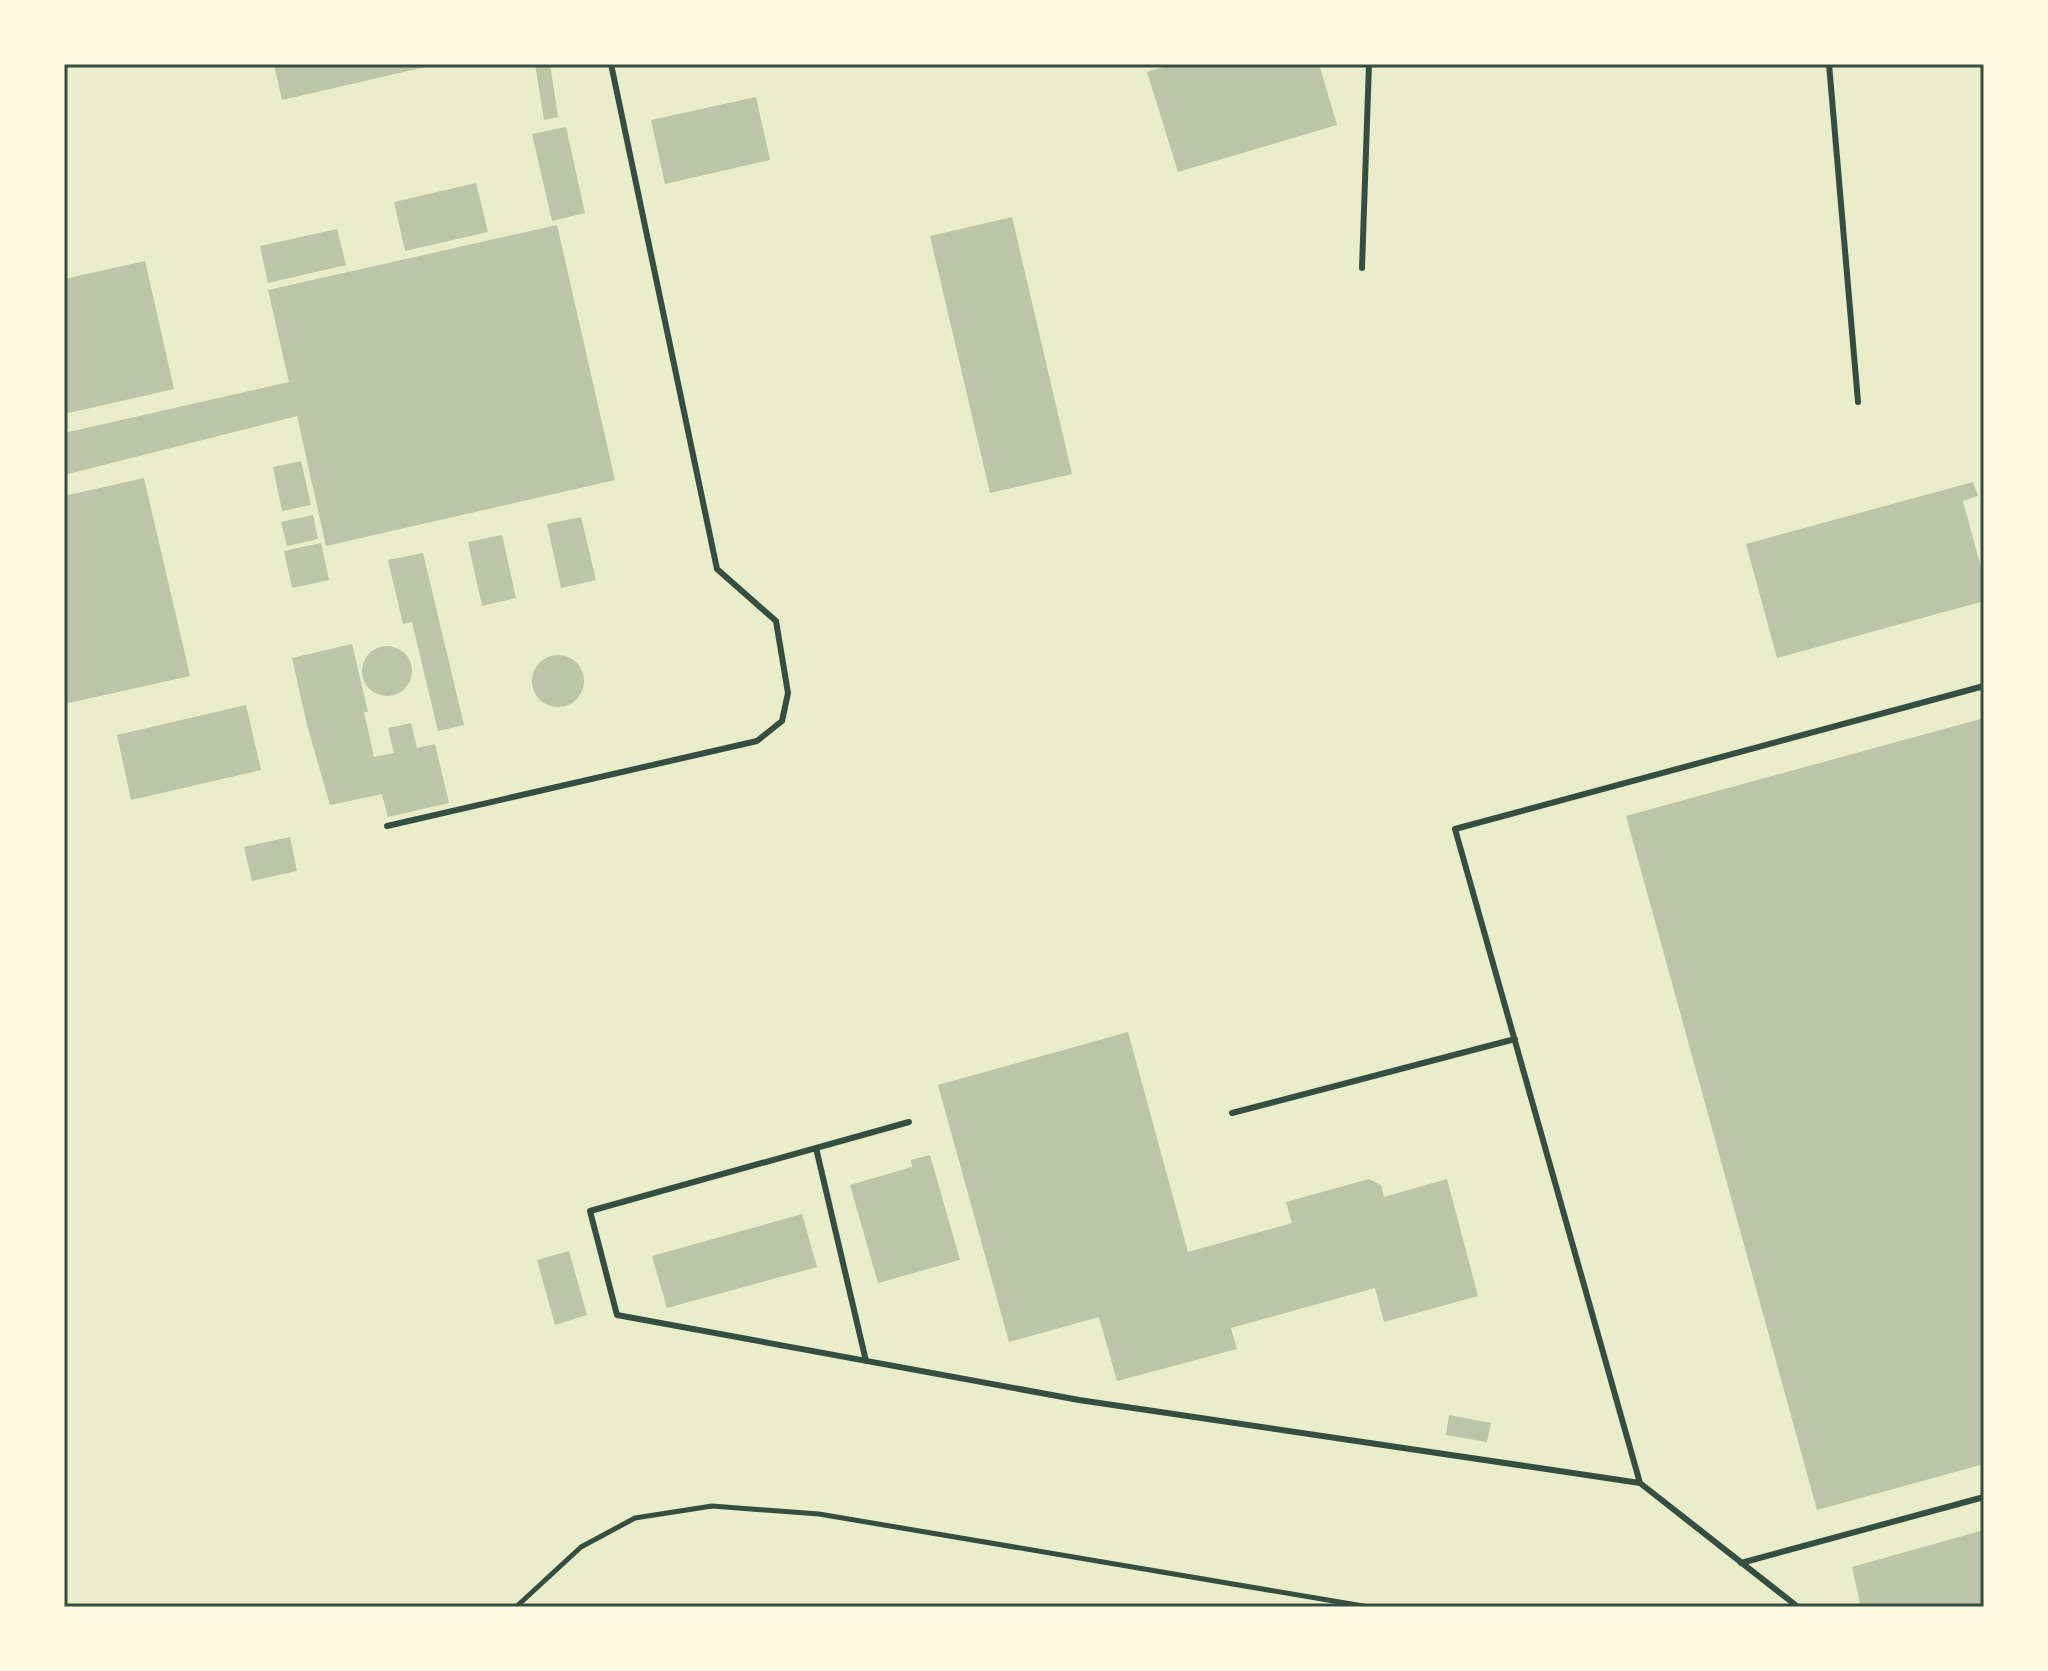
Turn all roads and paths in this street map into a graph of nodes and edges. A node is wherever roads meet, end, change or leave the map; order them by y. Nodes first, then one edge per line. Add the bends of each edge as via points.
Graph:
1 (611, 64) edge
2 (1369, 64) edge
3 (1829, 64) edge
4 (1362, 268) dead end
5 (1858, 402) dead end
6 (1984, 686) edge
7 (387, 826) dead end
8 (1515, 1039) junction
9 (1232, 1113) dead end
10 (909, 1122) dead end
11 (816, 1148) junction
12 (866, 1361) junction
13 (1640, 1483) junction
14 (1984, 1497) edge
15 (1741, 1563) junction
16 (516, 1607) edge
17 (1369, 1607) edge
18 (1798, 1607) edge

1 - 7 lane via 717,569 776,621 788,693 782,721 757,741
2 - 4 lane
3 - 5 lane
6 - 8 lane via 1455,829
8 - 9 lane
8 - 13 lane
10 - 11 lane
11 - 12 lane
11 - 12 lane via 590,1211 617,1315
12 - 13 lane via 1079,1400
13 - 15 lane
14 - 15 lane
15 - 18 lane
16 - 17 path via 581,1547 635,1518 712,1506 819,1514

